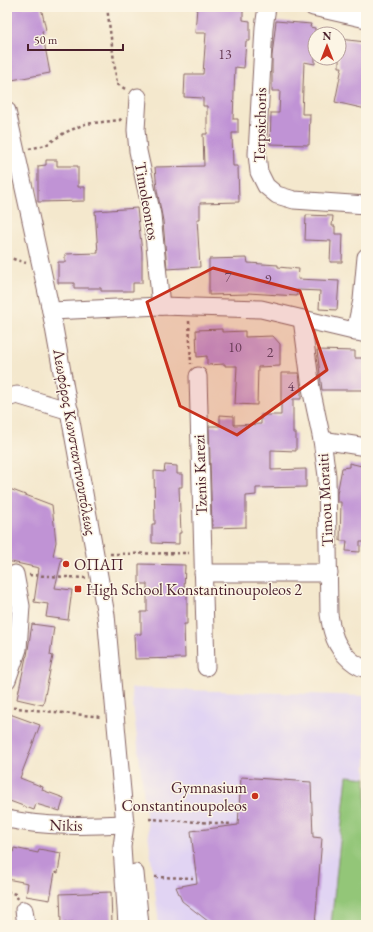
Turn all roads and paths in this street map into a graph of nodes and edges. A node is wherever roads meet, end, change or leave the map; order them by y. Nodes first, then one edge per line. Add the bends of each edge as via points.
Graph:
1 (107, 7) edge
2 (267, 7) edge
3 (313, 7) edge
4 (366, 20) edge
5 (138, 97) joint
6 (7, 111) edge
7 (124, 114) dead end
8 (16, 151) junction
9 (366, 205) edge
10 (366, 256) edge
11 (161, 306) junction
12 (51, 311) junction
13 (302, 318) junction
14 (189, 321) dead end
15 (361, 333) edge
16 (198, 376) joint
17 (7, 398) edge
18 (70, 411) junction
19 (322, 440) junction
20 (366, 447) edge
21 (203, 553) junction
22 (95, 554) junction
23 (203, 573) junction
24 (328, 573) junction
25 (15, 574) joint
26 (99, 579) junction
27 (206, 667) dead end
28 (366, 669) edge
29 (7, 678) edge
30 (7, 706) edge
31 (116, 719) junction
32 (7, 819) edge
33 (149, 819) dead end
34 (125, 824) junction
35 (233, 824) dead end
36 (155, 876) dead end
37 (193, 878) dead end
38 (127, 925) edge
39 (140, 925) edge

1 - 5 path via 117,84
2 - 9 street, Terpsichoris via 257,154 259,172 266,186 277,195 294,200
3 - 4 street
5 - 11 street, Timoleontos via 138,151 152,215
6 - 8 street, Λεωφόρος Κωνσταντινουπόλεως
7 - 8 path via 120,120 85,124 64,133 46,145
8 - 12 street, Λεωφόρος Κωνσταντινουπόλεως
10 - 15 street
11 - 12 street
11 - 13 street via 261,309
12 - 18 street, Λεωφόρος Κωνσταντινουπόλεως
13 - 15 street
13 - 19 street, Timou Moraiti
14 - 16 path via 191,368
16 - 21 street, Tzenis Karezi
17 - 18 street via 17,395
18 - 22 street, Λεωφόρος Κωνσταντινουπόλεως
19 - 20 street
19 - 24 street, Timou Moraiti via 327,476
21 - 22 path
21 - 23 street, Tzenis Karezi
22 - 26 street, Λεωφόρος Κωνσταντινουπόλεως
23 - 24 street
23 - 27 street, Tzenis Karezi
24 - 28 street, Timou Moraiti via 329,614 333,633 339,647 350,659
25 - 26 path
25 - 29 street via 21,606 18,650
26 - 31 street, Λεωφόρος Κωνσταντινουπόλεως via 106,615
30 - 31 path
31 - 34 street, Λεωφόρος Κωνσταντινουπόλεως
32 - 34 street, Nikis via 56,826
33 - 35 path
34 - 38 street, Λεωφόρος Κωνσταντινουπόλεως via 122,847
34 - 39 street, Λεωφόρος Κωνσταντινουπόλεως via 133,846
36 - 37 path

